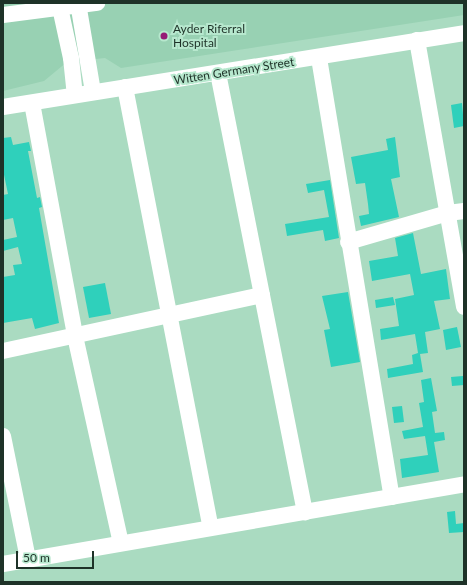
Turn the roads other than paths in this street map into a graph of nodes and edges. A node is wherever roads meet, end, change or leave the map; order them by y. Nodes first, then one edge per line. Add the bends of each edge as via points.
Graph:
1 (97, 3) edge
2 (79, 4) edge
3 (60, 6) edge
4 (3, 15) edge
5 (464, 33) edge
6 (416, 40) junction
7 (319, 58) junction
8 (218, 73) junction
9 (125, 87) junction
10 (93, 92) junction
11 (75, 95) junction
12 (32, 102) junction
13 (3, 107) edge
14 (456, 212) edge
15 (348, 242) junction
16 (262, 295) junction
17 (464, 307) edge
18 (170, 314) junction
19 (75, 336) junction
20 (3, 351) edge
21 (3, 436) edge
22 (464, 484) edge
23 (392, 497) junction
24 (305, 512) junction
25 (211, 528) junction
26 (121, 543) junction
27 (28, 559) junction
28 (3, 564) edge

1 - 2 street
2 - 3 street
2 - 10 street
3 - 4 street
3 - 11 street via 71,58
5 - 6 street, Witten Germany Street
6 - 7 street, Witten Germany Street
6 - 14 street
7 - 8 street, Witten Germany Street
7 - 15 street
8 - 9 street, Witten Germany Street
8 - 16 street
9 - 10 street, Witten Germany Street
9 - 18 street
10 - 11 street, Witten Germany Street
11 - 12 street, Witten Germany Street
12 - 13 street, Witten Germany Street
12 - 19 street
14 - 15 street
14 - 17 street
15 - 23 street
16 - 18 street
16 - 24 street
18 - 19 street
18 - 25 street
19 - 20 street
19 - 26 street
21 - 27 street
22 - 23 street
23 - 24 street
24 - 25 street
25 - 26 street
26 - 27 street
27 - 28 street

